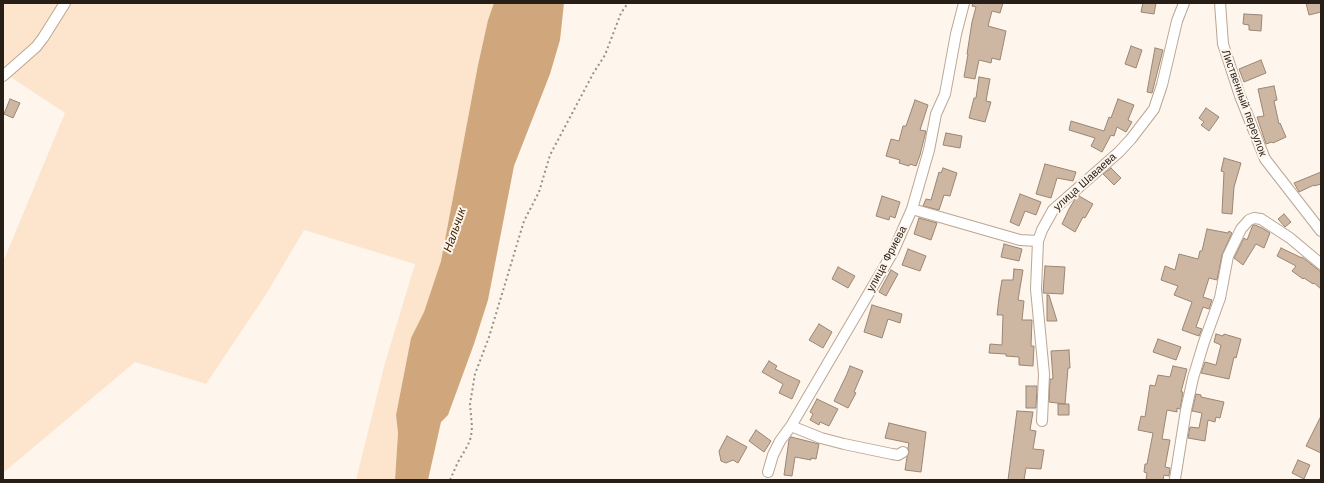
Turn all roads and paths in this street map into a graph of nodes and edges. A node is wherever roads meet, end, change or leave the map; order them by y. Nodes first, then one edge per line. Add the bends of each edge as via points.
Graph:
1 (65, 3) edge
2 (628, 3) edge
3 (964, 3) edge
4 (1184, 3) edge
5 (1220, 3) edge
6 (3, 76) edge
7 (912, 209) junction
8 (1321, 231) edge
9 (1038, 241) junction
10 (1321, 264) edge
11 (1042, 421) dead end
12 (791, 426) junction
13 (903, 452) dead end
14 (768, 472) dead end
15 (1175, 479) dead end
16 (450, 480) edge

1 - 6 street via 36,47
2 - 16 path via 621,13 605,55 550,155 539,192 524,221 489,338 475,374 471,394 471,438
3 - 7 street, улица Фриева via 945,94 936,114 929,150
4 - 9 street, улица Шаваева via 1154,109 1119,152 1053,210
5 - 8 street, Лиственный переулок via 1223,44 1265,159
7 - 9 street via 1020,240
7 - 12 street, улица Фриева via 893,252
9 - 11 street, улица Шаваева via 1036,290 1044,374
10 - 15 street via 1290,238 1261,219 1249,220 1241,229 1228,256 1220,298 1193,378
12 - 13 street via 844,444 898,455
12 - 14 street, улица Фриева via 773,455

